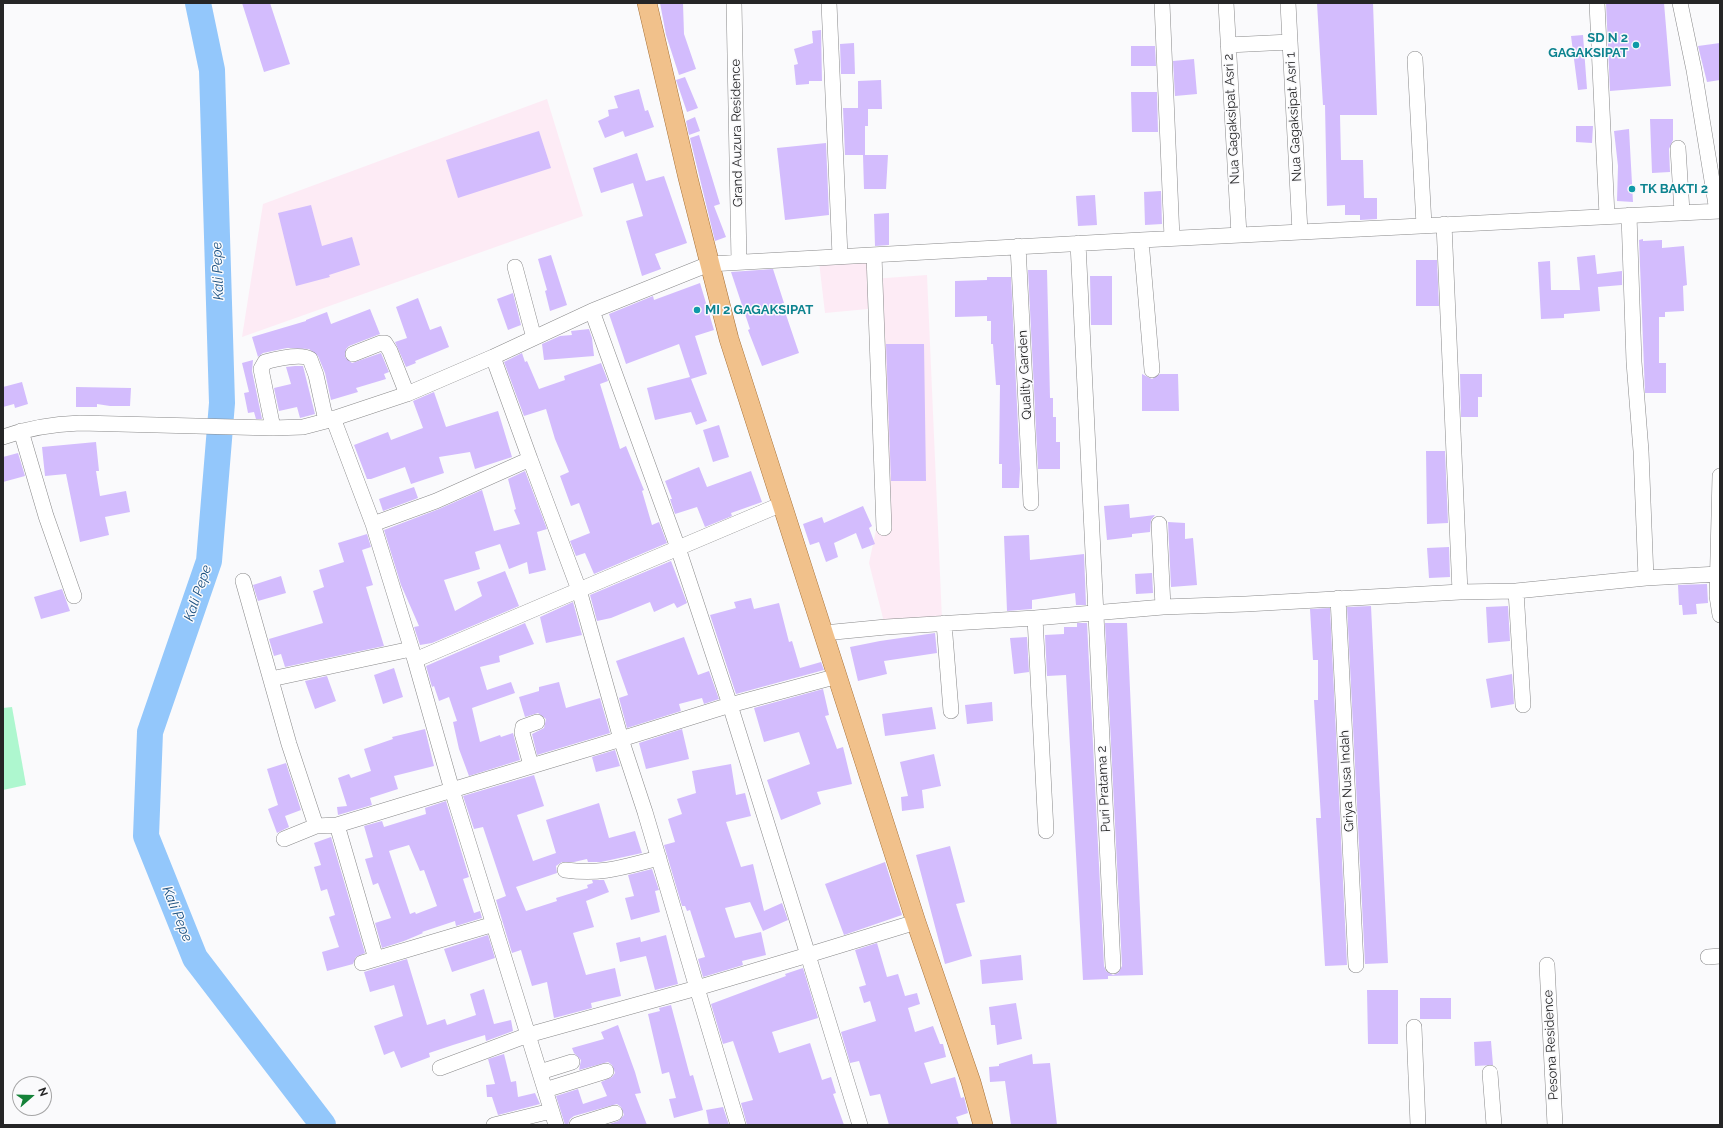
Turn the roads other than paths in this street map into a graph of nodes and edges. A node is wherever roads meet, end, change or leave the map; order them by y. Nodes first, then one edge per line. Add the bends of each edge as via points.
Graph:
1 (647, 3) edge
2 (734, 3) edge
3 (829, 3) edge
4 (1162, 3) edge
5 (1226, 3) edge
6 (1288, 3) edge
7 (1597, 3) edge
8 (1680, 3) edge
9 (1290, 42) junction
10 (1228, 45) junction
11 (1415, 59) dead end
12 (1678, 148) dead end
13 (1719, 211) edge
14 (1682, 212) junction
15 (1629, 215) junction
16 (1607, 216) junction
17 (1444, 224) junction
18 (1424, 225) junction
19 (1300, 232) junction
20 (1239, 235) junction
21 (1172, 238) junction
22 (1141, 240) junction
23 (1078, 243) junction
24 (1018, 246) junction
25 (874, 255) junction
26 (840, 256) junction
27 (739, 262) junction
28 (709, 264) junction
29 (515, 267) dead end
30 (592, 311) junction
31 (534, 338) junction
32 (353, 354) dead end
33 (493, 357) junction
34 (1152, 370) dead end
35 (407, 394) junction
36 (329, 420) junction
37 (273, 428) junction
38 (21, 431) junction
39 (3, 437) edge
40 (530, 459) junction
41 (1720, 476) edge
42 (1031, 503) dead end
43 (782, 504) junction
44 (373, 524) junction
45 (1160, 524) dead end
46 (884, 528) dead end
47 (1719, 534) edge
48 (678, 548) junction
49 (1718, 574) junction
50 (1646, 578) junction
51 (244, 582) dead end
52 (579, 590) junction
53 (1516, 591) junction
54 (1460, 592) junction
55 (74, 596) dead end
56 (1338, 598) junction
57 (1163, 607) junction
58 (1096, 612) junction
59 (1720, 615) edge
60 (1036, 618) junction
61 (944, 624) junction
62 (824, 633) junction
63 (413, 655) junction
64 (838, 676) junction
65 (271, 679) junction
66 (730, 705) junction
67 (1523, 705) dead end
68 (951, 711) dead end
69 (537, 722) dead end
70 (621, 739) junction
71 (531, 765) junction
72 (452, 790) junction
73 (336, 825) junction
74 (316, 826) junction
75 (1046, 831) dead end
76 (284, 839) dead end
77 (659, 858) junction
78 (565, 870) dead end
79 (916, 922) junction
80 (494, 924) junction
81 (808, 955) junction
82 (376, 959) junction
83 (362, 963) dead end
84 (1356, 965) dead end
85 (1547, 965) dead end
86 (1112, 966) dead end
87 (697, 988) junction
88 (1414, 1027) dead end
89 (528, 1035) junction
90 (572, 1062) dead end
91 (440, 1068) dead end
92 (606, 1071) dead end
93 (540, 1072) junction
94 (1490, 1073) dead end
95 (545, 1090) junction
96 (615, 1113) dead end
97 (553, 1118) edge
98 (494, 1125) edge
99 (577, 1125) edge
100 (738, 1125) edge
101 (860, 1125) edge
102 (983, 1125) edge
103 (1418, 1125) edge
104 (1494, 1125) edge
105 (1555, 1125) edge

1 - 28 main road
2 - 27 street, Grand Auzura Residence
3 - 26 street
4 - 21 street
5 - 10 street, Nua Gagaksipat Asri 2
6 - 9 street, Nua Gagaksipat Asri 1
7 - 16 street
8 - 13 street
9 - 10 street
9 - 19 street, Nua Gagaksipat Asri 1
10 - 20 street, Nua Gagaksipat Asri 2
11 - 18 street
12 - 14 street
13 - 14 street
14 - 15 street
15 - 16 street
15 - 50 street
16 - 17 street
17 - 18 street
17 - 54 street
18 - 19 street
19 - 20 street
20 - 21 street
21 - 22 street
22 - 23 street
22 - 34 street
23 - 24 street
23 - 58 street, Puri Pratama 2
24 - 25 street
24 - 42 street, Quality Garden
25 - 26 street
25 - 46 street
26 - 27 street
27 - 28 street
28 - 30 street
28 - 43 main road via 729,340
29 - 31 street
30 - 31 street
30 - 48 street
31 - 33 street
32 - 35 street via 385,343
33 - 35 street
33 - 40 street
35 - 36 street
36 - 37 street via 303,427
36 - 37 street via 310,359 304,356 275,360 265,362 262,369
36 - 44 street
37 - 38 street via 73,423
38 - 39 street
38 - 55 street
40 - 44 street via 436,501
40 - 52 street
41 - 47 street
43 - 48 street
43 - 62 main road
44 - 63 street
45 - 57 street
47 - 49 street
48 - 52 street
48 - 66 street
49 - 50 street
49 - 59 street via 1717,605
50 - 53 street
51 - 65 street
52 - 63 street
52 - 70 street
53 - 54 street
53 - 67 street
54 - 56 street
56 - 57 street
56 - 84 street, Griya Nusa Indah
57 - 58 street
58 - 60 street
58 - 86 street, Puri Pratama 2
60 - 61 street
60 - 75 street
61 - 62 street
61 - 68 street
62 - 64 main road
63 - 65 street
63 - 72 street
64 - 66 street
64 - 79 main road
65 - 74 street
66 - 70 street
66 - 81 street
69 - 71 street via 523,727 522,733
70 - 71 street
70 - 77 street
71 - 72 street
72 - 73 street
72 - 80 street
73 - 74 street
73 - 82 street
74 - 76 street
77 - 78 street via 608,871 592,873
77 - 87 street
79 - 81 street
79 - 102 main road via 971,1082
80 - 82 street
80 - 89 street
81 - 87 street
81 - 101 street
82 - 83 street
85 - 105 street, Pesona Residence
87 - 89 street
87 - 100 street
88 - 103 street
89 - 91 street
89 - 93 street
90 - 93 street
92 - 95 street
93 - 95 street
94 - 104 street
95 - 97 street
96 - 99 street
97 - 98 street

